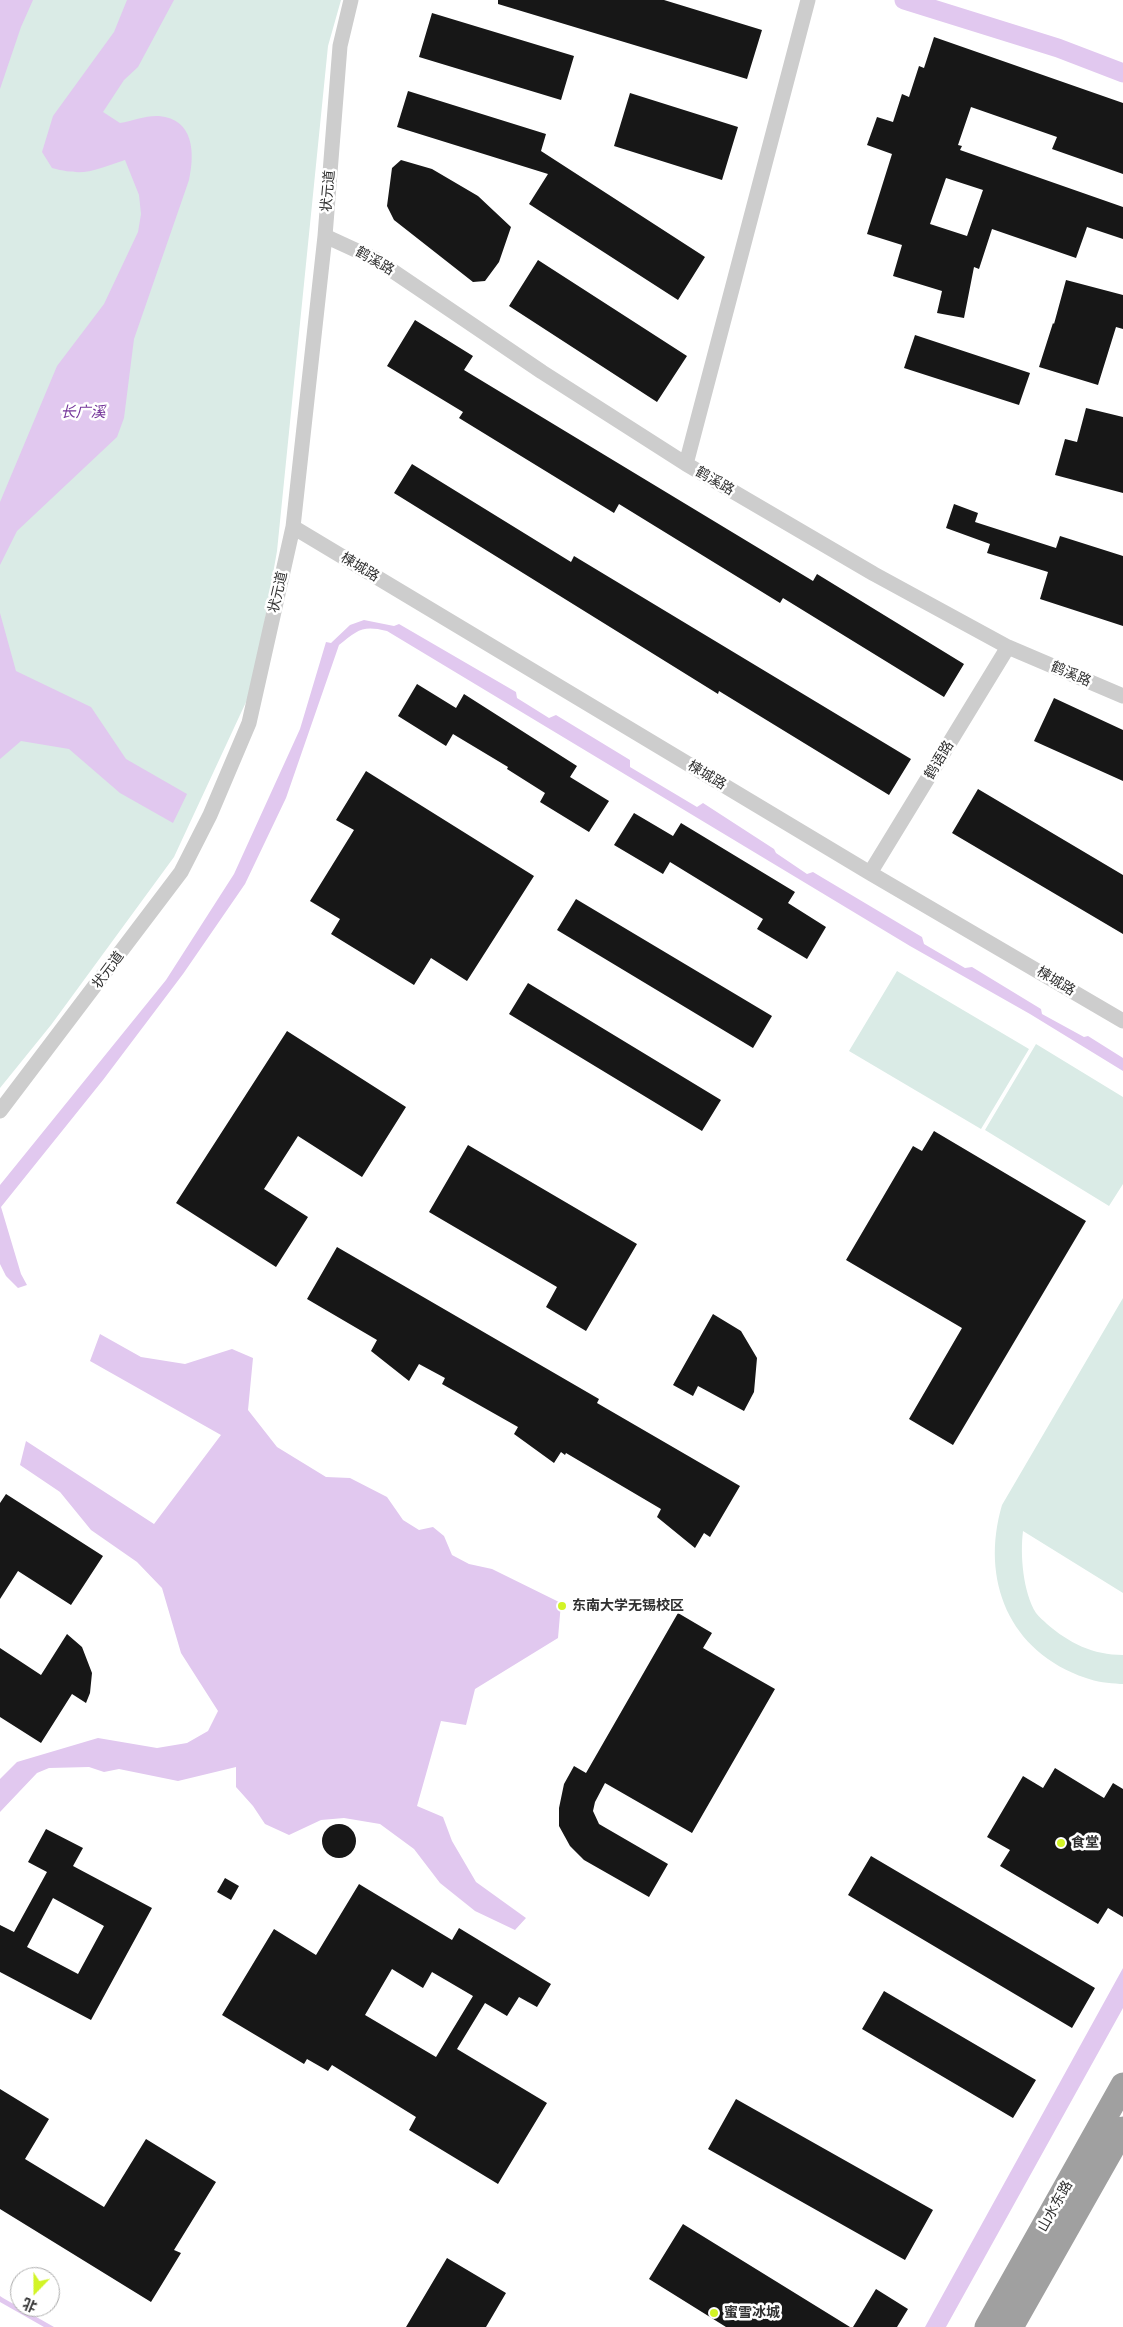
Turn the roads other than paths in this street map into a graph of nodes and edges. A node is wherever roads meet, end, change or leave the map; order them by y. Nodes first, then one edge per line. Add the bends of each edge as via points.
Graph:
1 (351, 0) edge
2 (806, 7) edge
3 (325, 236) junction
4 (686, 464) junction
5 (293, 527) junction
6 (1008, 647) junction
7 (1123, 696) edge
8 (870, 872) junction
9 (1123, 1021) edge
10 (0, 1111) edge
11 (1123, 2085) edge
12 (1123, 2129) edge
13 (987, 2327) edge
14 (1012, 2327) edge

1 - 3 street, 状元道 via 340,46
2 - 4 street
3 - 4 street, 鹤溪路 via 375,259
3 - 5 street, 状元道
4 - 6 street, 鹤溪路 via 874,574
5 - 8 street, 楝城路
5 - 10 street, 状元道 via 249,723 210,815 181,872
6 - 7 street, 鹤溪路
6 - 8 street, 鹤语路
8 - 9 street, 楝城路
11 - 13 highway, 山水东路
12 - 14 highway, 山水东路

